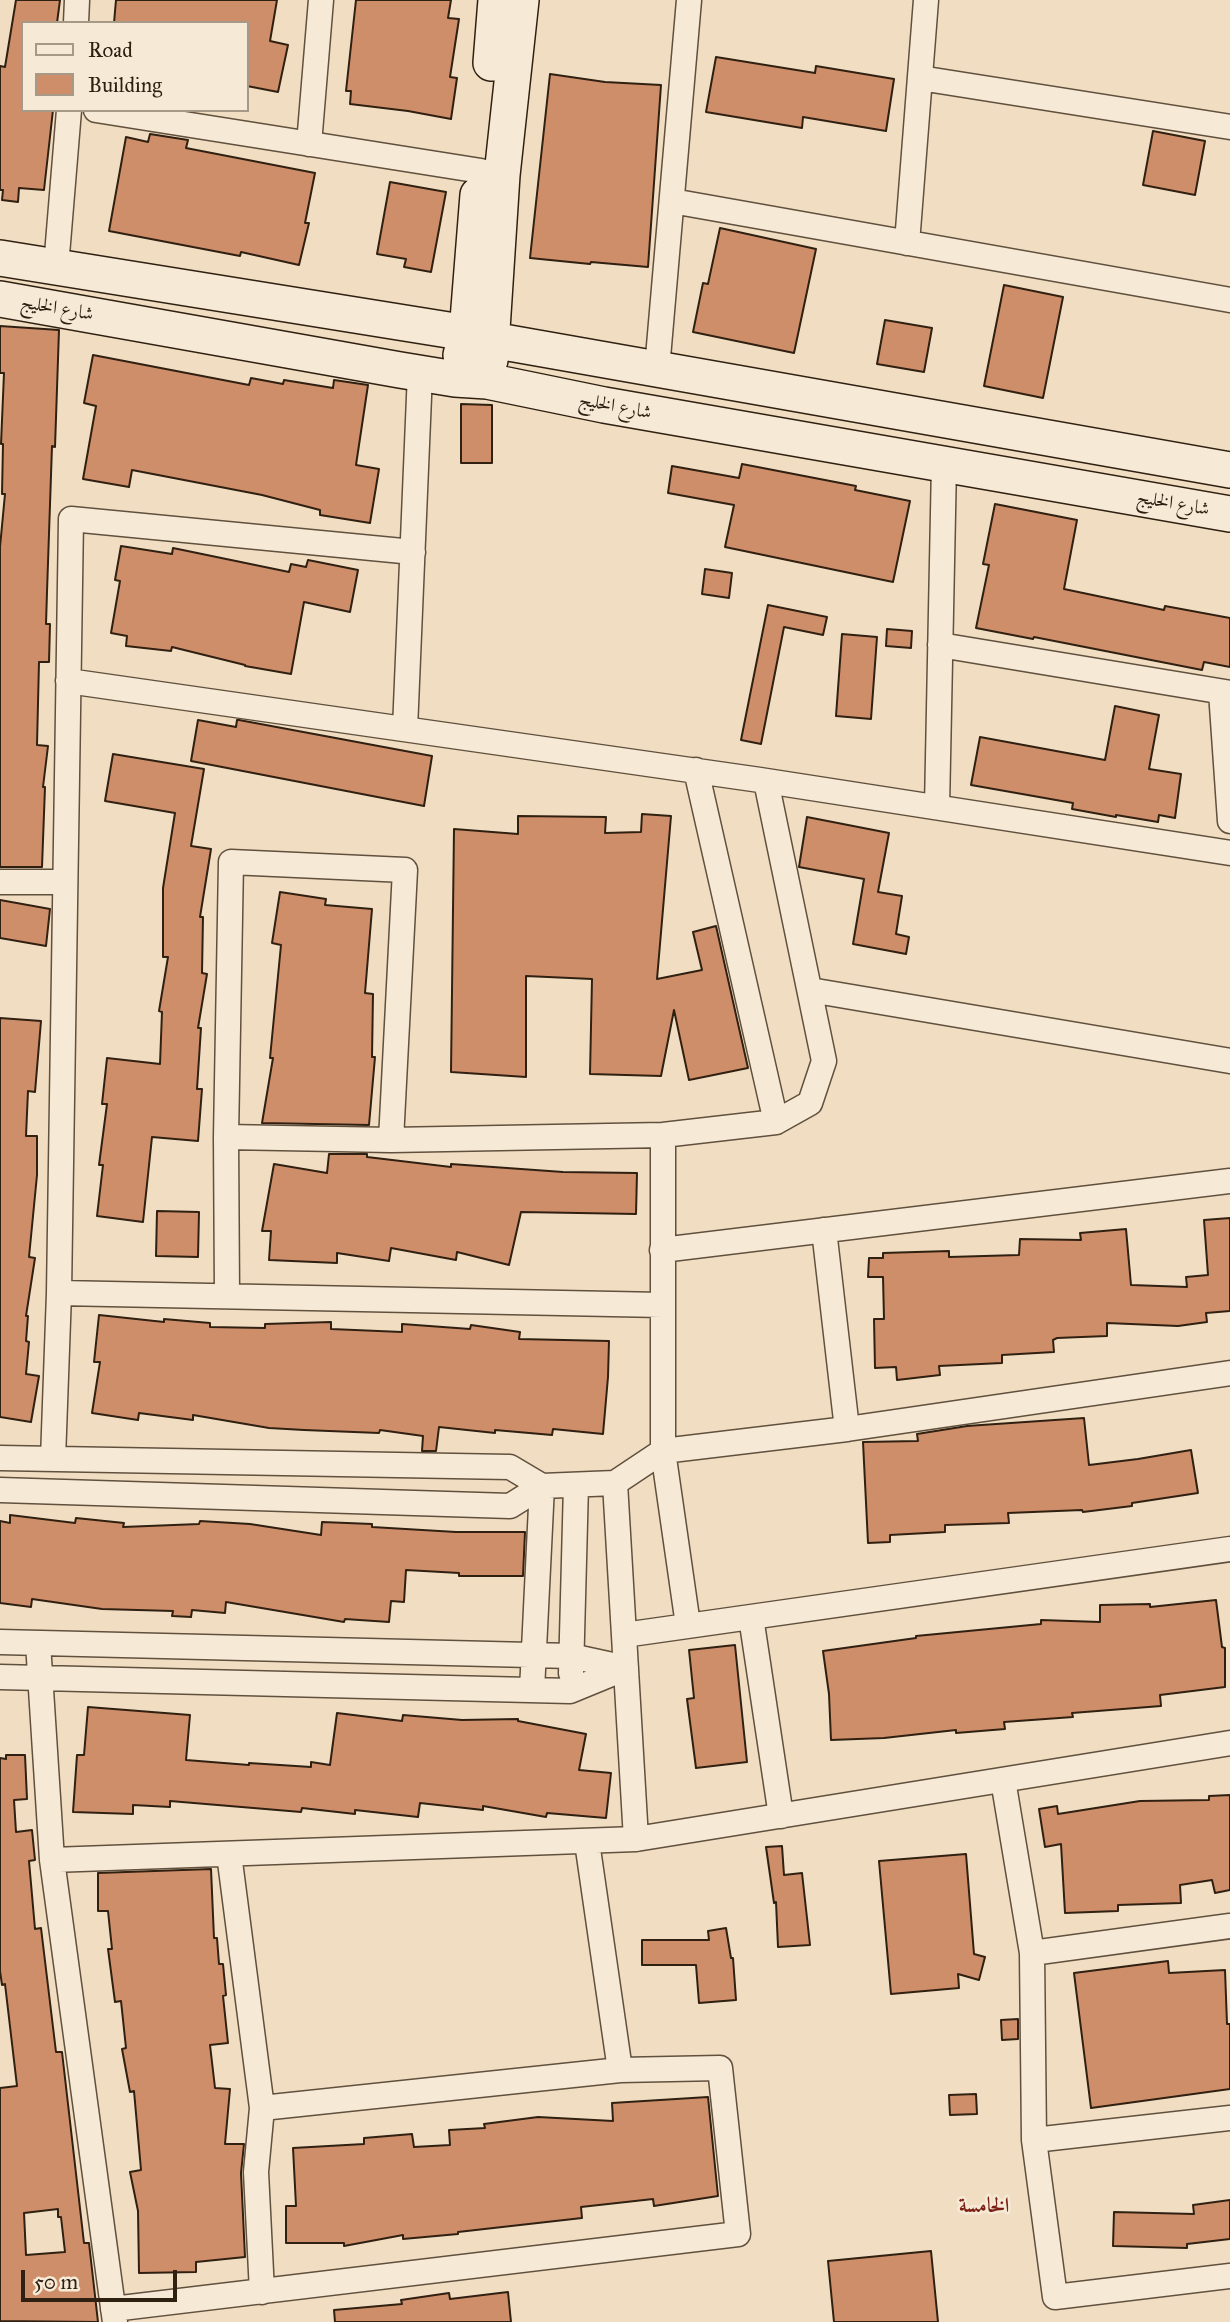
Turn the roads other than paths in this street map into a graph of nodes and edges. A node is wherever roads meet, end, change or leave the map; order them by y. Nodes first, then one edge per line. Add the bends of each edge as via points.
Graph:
1 (77, 0) edge
2 (321, 0) edge
3 (496, 0) edge
4 (521, 0) edge
5 (689, 0) edge
6 (926, 0) edge
7 (76, 21) edge
8 (920, 78) junction
9 (69, 112) edge
10 (109, 112) edge
11 (1230, 127) edge
12 (309, 144) junction
13 (481, 171) junction
14 (672, 201) junction
15 (907, 243) junction
16 (0, 258) edge
17 (56, 267) junction
18 (0, 299) edge
19 (1230, 300) edge
20 (480, 336) junction
21 (657, 369) junction
22 (420, 373) junction
23 (471, 380) junction
24 (944, 464) junction
25 (1230, 470) edge
26 (1230, 514) edge
27 (413, 552) junction
28 (940, 645) junction
29 (68, 681) junction
30 (1226, 692) edge
31 (405, 729) junction
32 (696, 770) junction
33 (766, 781) junction
34 (937, 807) junction
35 (1230, 821) edge
36 (1230, 853) edge
37 (0, 882) edge
38 (65, 882) junction
39 (810, 990) junction
40 (1230, 1060) edge
41 (776, 1122) junction
42 (663, 1135) junction
43 (226, 1137) junction
44 (391, 1140) junction
45 (1230, 1181) edge
46 (824, 1230) junction
47 (662, 1250) junction
48 (58, 1293) junction
49 (227, 1296) junction
50 (662, 1305) junction
51 (1230, 1373) edge
52 (847, 1429) junction
53 (663, 1451) junction
54 (0, 1458) edge
55 (53, 1459) junction
56 (615, 1483) junction
57 (576, 1485) junction
58 (542, 1486) junction
59 (0, 1490) edge
60 (1230, 1549) edge
61 (751, 1617) junction
62 (688, 1625) junction
63 (624, 1635) junction
64 (0, 1642) edge
65 (38, 1643) junction
66 (535, 1655) junction
67 (571, 1656) junction
68 (626, 1668) junction
69 (0, 1676) edge
70 (39, 1677) junction
71 (532, 1690) junction
72 (570, 1691) junction
73 (1230, 1742) edge
74 (1003, 1780) junction
75 (781, 1816) junction
76 (636, 1839) junction
77 (587, 1842) junction
78 (229, 1854) junction
79 (52, 1860) junction
80 (1230, 1926) edge
81 (1032, 1953) junction
82 (620, 2070) junction
83 (262, 2108) junction
84 (1230, 2118) edge
85 (1034, 2140) junction
86 (1230, 2276) edge
87 (262, 2292) junction
88 (114, 2316) edge

1 - 7 street
2 - 12 street
3 - 13 street
4 - 20 street
5 - 14 street
6 - 8 street
8 - 11 street
8 - 15 street
9 - 17 street
10 - 12 street
12 - 13 street
13 - 20 street
14 - 15 street
14 - 21 street
15 - 19 street
16 - 17 street
17 - 20 street
18 - 22 street, شارع الخليج
20 - 21 street
20 - 23 street
21 - 25 street
22 - 23 street, شارع الخليج
22 - 27 street
23 - 24 street, شارع الخليج
24 - 26 street, شارع الخليج
24 - 28 street
27 - 29 street via 71,519
27 - 31 street
28 - 30 street
28 - 34 street
29 - 31 street
29 - 38 street
30 - 35 street
31 - 32 street
32 - 33 street
32 - 41 street
33 - 34 street
33 - 39 street
34 - 36 street
37 - 38 street
38 - 48 street
39 - 40 street
39 - 41 street via 824,1061 810,1103
41 - 42 street
42 - 44 street
42 - 47 street
43 - 44 street
43 - 44 street via 230,862 405,870
43 - 49 street
45 - 46 street
46 - 47 street
46 - 52 street
47 - 50 street
48 - 49 street
48 - 55 street
49 - 50 street
50 - 53 street
51 - 52 street
52 - 53 street
53 - 56 street
53 - 62 street
54 - 55 street
55 - 58 street via 510,1466
56 - 57 street
56 - 63 street
57 - 58 street
57 - 67 street
58 - 59 street via 510,1506
58 - 66 street
60 - 61 street
61 - 62 street
61 - 75 street
62 - 63 street
63 - 68 street
64 - 65 street
65 - 66 street
65 - 70 street
66 - 67 street
66 - 71 street
67 - 68 street
67 - 72 street
68 - 72 street
68 - 76 street
69 - 70 street
70 - 71 street
70 - 79 street
71 - 72 street
73 - 74 street
74 - 75 street
74 - 81 street
75 - 76 street
76 - 77 street
77 - 78 street
77 - 82 street
78 - 79 street
78 - 83 street
79 - 88 street
80 - 81 street
81 - 85 street
82 - 83 street
82 - 87 street via 720,2068 738,2234
83 - 87 street via 256,2172
84 - 85 street
85 - 86 street via 1055,2297
87 - 88 street

